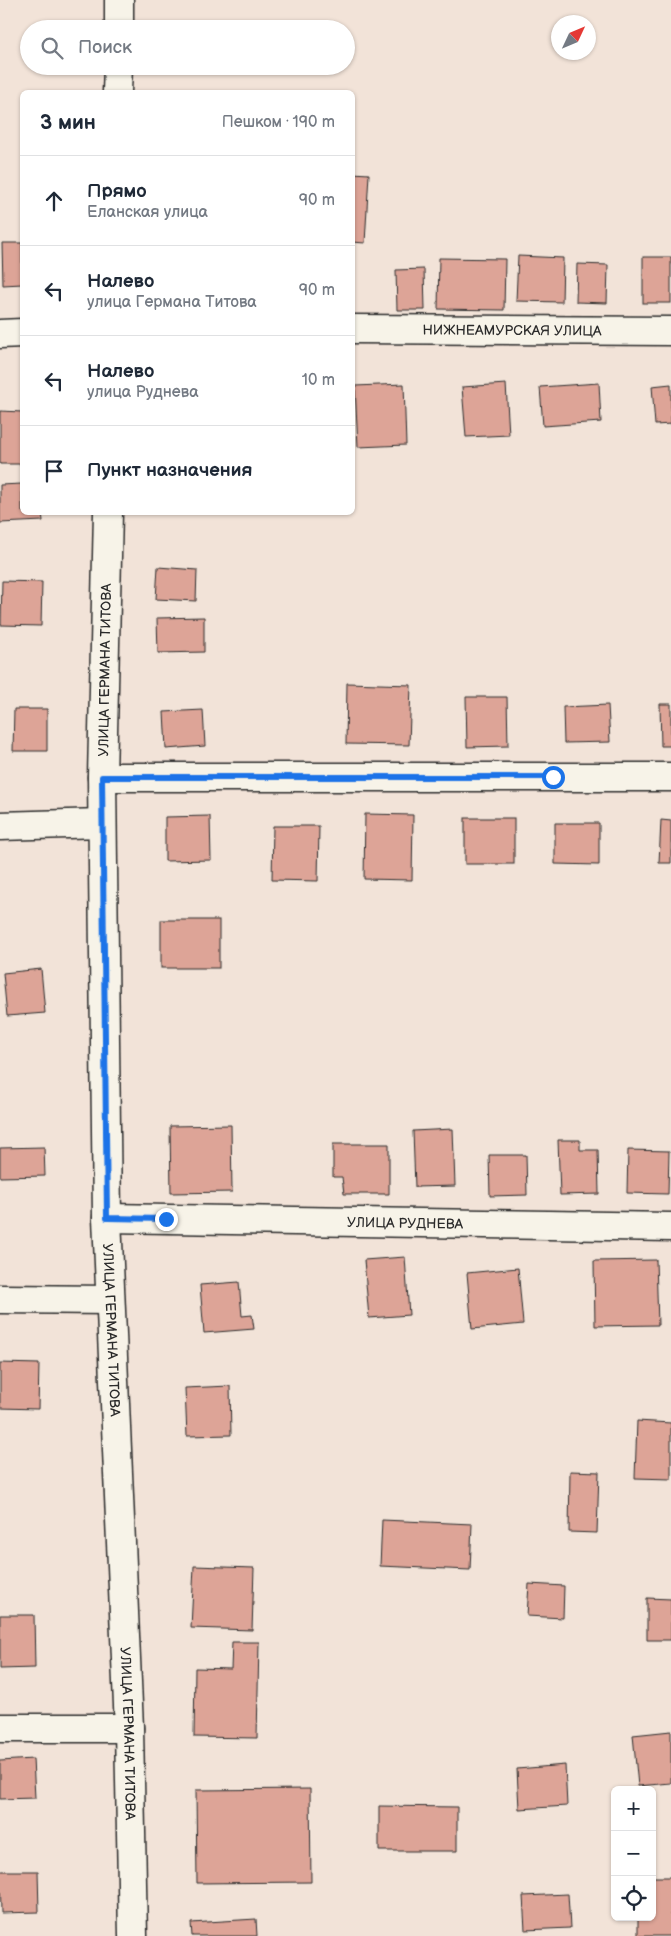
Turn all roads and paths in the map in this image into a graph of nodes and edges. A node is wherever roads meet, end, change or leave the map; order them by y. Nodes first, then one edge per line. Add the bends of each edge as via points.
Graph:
1 (119, 0) edge
2 (119, 20) edge
3 (118, 75) edge
4 (117, 90) edge
5 (355, 329) edge
6 (671, 331) edge
7 (20, 333) edge
8 (0, 334) edge
9 (108, 515) edge
10 (102, 777) junction
11 (671, 777) edge
12 (102, 823) junction
13 (0, 826) edge
14 (107, 1218) junction
15 (671, 1227) edge
16 (0, 1299) edge
17 (110, 1300) junction
18 (0, 1728) edge
19 (129, 1728) junction
20 (133, 1936) edge

1 - 2 street
3 - 4 street
5 - 6 street, НИЖНЕАМУРСКАЯ УЛИЦА
7 - 8 street
9 - 10 street, УЛИЦА ГЕРМАНА ТИТОВА
10 - 11 street
10 - 12 street, УЛИЦА ГЕРМАНА ТИТОВА
12 - 13 street
12 - 14 street, УЛИЦА ГЕРМАНА ТИТОВА
14 - 15 street, УЛИЦА РУДНЕВА
14 - 17 street, УЛИЦА ГЕРМАНА ТИТОВА
16 - 17 street
17 - 19 street, УЛИЦА ГЕРМАНА ТИТОВА
18 - 19 street
19 - 20 street, УЛИЦА ГЕРМАНА ТИТОВА

